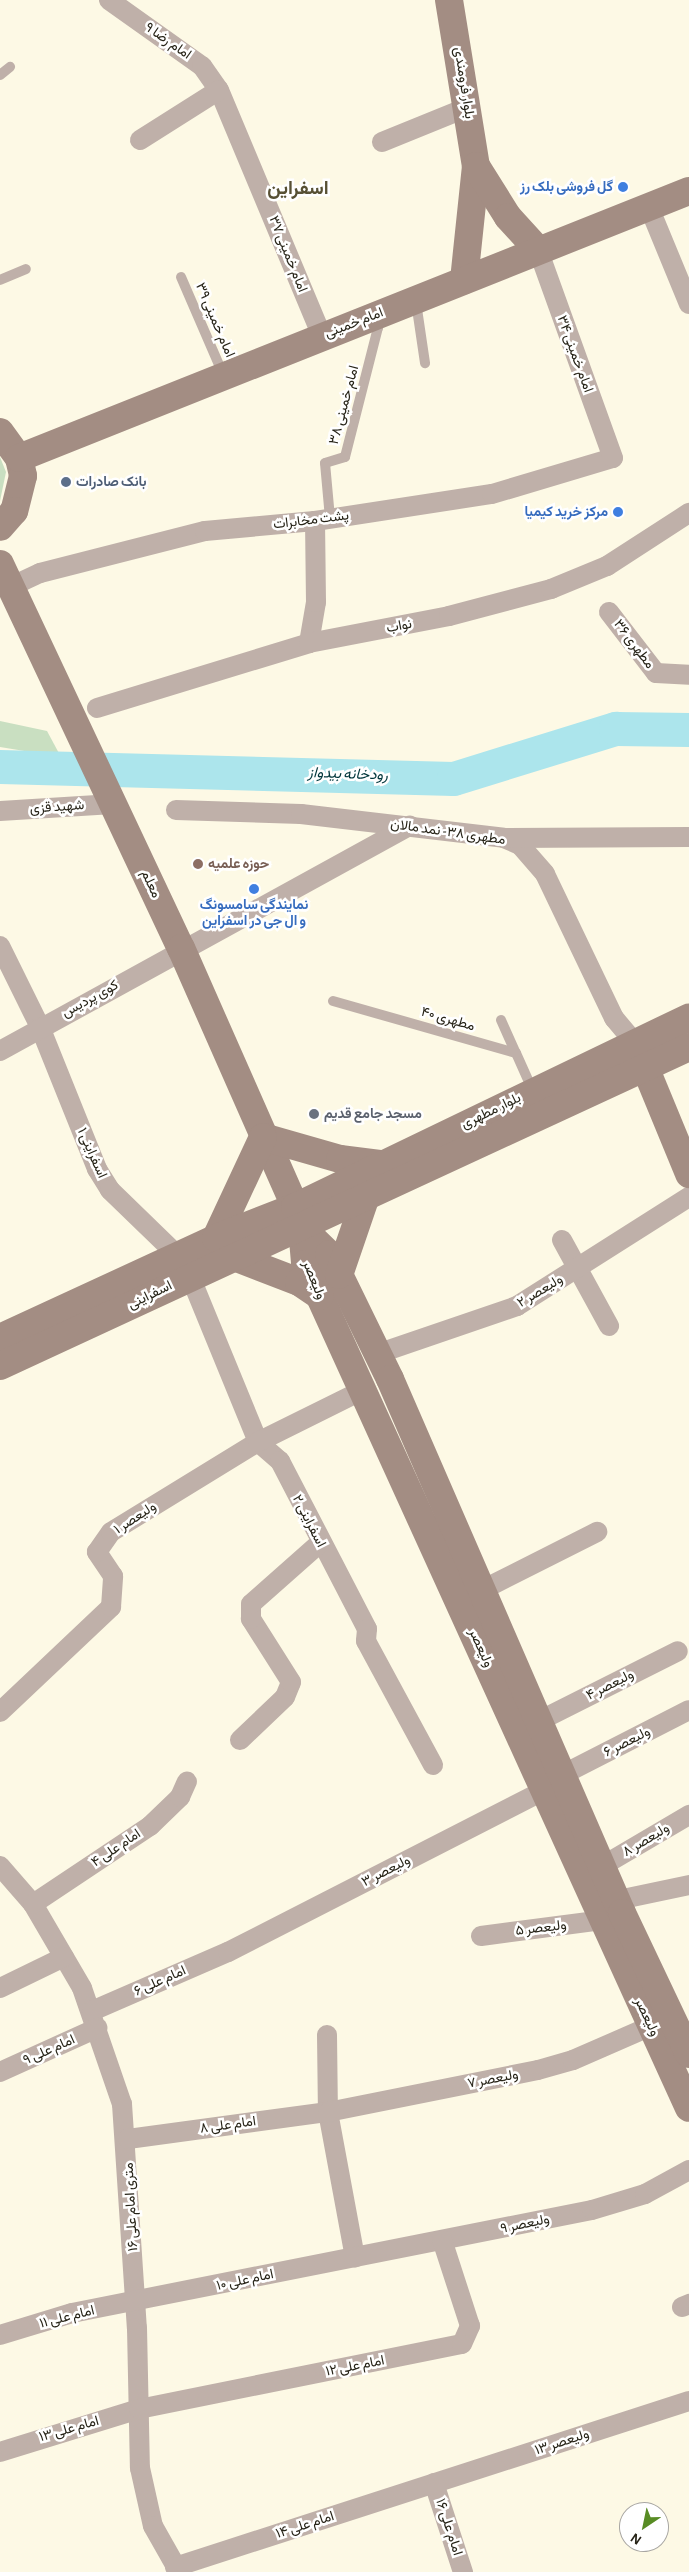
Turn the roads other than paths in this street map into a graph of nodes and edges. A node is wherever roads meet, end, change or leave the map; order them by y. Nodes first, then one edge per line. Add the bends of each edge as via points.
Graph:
1 (109, 0) edge
2 (449, 0) edge
3 (10, 67) dead end
4 (0, 75) edge
5 (219, 90) junction
6 (468, 107) junction
7 (140, 140) dead end
8 (382, 142) dead end
9 (476, 166) junction
10 (689, 191) edge
11 (649, 207) junction
12 (538, 250) junction
13 (26, 269) dead end
14 (181, 276) dead end
15 (0, 280) edge
16 (464, 280) junction
17 (416, 299) junction
18 (689, 304) edge
19 (374, 316) junction
20 (322, 336) junction
21 (425, 363) dead end
22 (224, 375) junction
23 (0, 432) edge
24 (20, 458) junction
25 (613, 458) joint
26 (689, 513) edge
27 (322, 519) junction
28 (0, 527) edge
29 (5, 576) edge
30 (610, 612) dead end
31 (309, 643) junction
32 (689, 675) edge
33 (97, 708) dead end
34 (113, 804) junction
35 (176, 810) dead end
36 (0, 811) edge
37 (410, 826) junction
38 (689, 837) edge
39 (504, 838) junction
40 (0, 946) edge
41 (181, 948) junction
42 (332, 1001) dead end
43 (689, 1017) edge
44 (501, 1020) dead end
45 (40, 1027) junction
46 (634, 1042) junction
47 (689, 1046) edge
48 (0, 1051) edge
49 (516, 1053) junction
50 (644, 1067) junction
51 (533, 1091) junction
52 (263, 1137) junction
53 (683, 1143) edge
54 (380, 1164) junction
55 (689, 1174) edge
56 (689, 1197) edge
57 (365, 1199) junction
58 (298, 1217) junction
59 (562, 1240) dead end
60 (225, 1247) junction
61 (184, 1266) junction
62 (580, 1267) junction
63 (339, 1275) junction
64 (320, 1296) junction
65 (79, 1315) junction
66 (609, 1326) dead end
67 (0, 1338) edge
68 (377, 1354) junction
69 (0, 1366) edge
70 (390, 1379) junction
71 (365, 1389) junction
72 (258, 1442) junction
73 (597, 1532) dead end
74 (320, 1542) junction
75 (484, 1589) junction
76 (678, 1651) dead end
77 (689, 1710) edge
78 (0, 1712) edge
79 (541, 1720) junction
80 (240, 1740) dead end
81 (433, 1765) dead end
82 (187, 1781) dead end
83 (555, 1782) junction
84 (689, 1815) edge
85 (604, 1865) junction
86 (0, 1866) edge
87 (689, 1884) edge
88 (32, 1904) junction
89 (614, 1911) junction
90 (481, 1936) dead end
91 (228, 1952) joint
92 (64, 1957) junction
93 (0, 1988) edge
94 (95, 2019) junction
95 (671, 2021) edge
96 (327, 2035) dead end
97 (689, 2054) edge
98 (0, 2072) edge
99 (689, 2108) edge
100 (328, 2112) junction
101 (128, 2139) junction
102 (689, 2170) edge
103 (442, 2240) junction
104 (354, 2258) junction
105 (136, 2303) junction
106 (1, 2333) edge
107 (689, 2401) edge
108 (139, 2409) junction
109 (0, 2452) edge
110 (434, 2483) junction
111 (177, 2570) edge
112 (463, 2572) edge

1 - 5 street, امام رضا ۹ via 202,66
2 - 6 main road, بلوار فرومندی
3 - 4 lane
5 - 7 street
5 - 20 street, امام خمینی ۳۷
6 - 8 street
6 - 9 main road, بلوار فرومندی
9 - 12 main road via 508,218
9 - 16 main road
10 - 11 main road, امام خمینی
11 - 12 main road, امام خمینی
11 - 18 street
12 - 16 main road, امام خمینی
12 - 25 street, امام خمینی ۳۴
13 - 15 lane
14 - 22 lane, امام خمینی ۳۹
16 - 17 main road, امام خمینی
17 - 19 main road, امام خمینی
17 - 21 lane
19 - 20 main road, امام خمینی
19 - 27 lane, امام خمینی ۳۸ via 378,328 345,457 325,462
20 - 22 main road, امام خمینی
22 - 24 main road, امام خمینی
23 - 24 main road
24 - 28 main road via 21,494
25 - 27 street, پشت مخابرات via 492,494
26 - 31 street, نواب via 607,566 551,589 449,616
27 - 29 street, پشت مخابرات via 205,531 40,574
27 - 31 street via 316,602
29 - 34 main road, معلم
30 - 32 street, مطهری ۳۶ via 656,673
31 - 33 street, نواب
34 - 36 street, شهید قزی
34 - 41 main road, معلم
35 - 37 street, مطهری ۳۸- نمد مالان via 301,814
37 - 39 street, مطهری ۳۸- نمد مالان
37 - 41 street, کوی پردیس
38 - 39 street
39 - 46 street, مطهری ۳۸- نمد مالان via 520,845 545,874 614,1018
40 - 45 street, اسفراینی ۱
41 - 45 street, کوی پردیس
41 - 52 main road, معلم
42 - 49 lane, مطهری ۴۰
43 - 46 main road, بلوار مطهری
44 - 49 lane
45 - 48 street, کوی پردیس
45 - 61 street, اسفراینی ۱ via 105,1183
46 - 51 main road, بلوار مطهری
47 - 50 main road, بلوار مطهری
49 - 51 lane
50 - 53 main road
50 - 57 main road, بلوار مطهری
51 - 54 main road, بلوار مطهری
52 - 54 main road via 340,1159
52 - 58 main road, معلم
52 - 60 main road
53 - 55 main road
54 - 58 main road, بلوار مطهری
56 - 62 street, ولیعصر ۲
57 - 58 main road, بلوار مطهری
57 - 63 main road
58 - 60 main road, اسفراینی
58 - 63 main road, ولیعصر via 330,1254
58 - 64 main road, ولیعصر via 305,1264
59 - 62 street
60 - 61 main road, اسفراینی
60 - 64 main road via 299,1282
61 - 65 main road, اسفراینی
61 - 72 street, اسفراینی ۲
62 - 66 street
62 - 68 street, ولیعصر ۲ via 516,1306
63 - 68 main road, ولیعصر
64 - 71 main road, ولیعصر
65 - 67 main road, اسفراینی
65 - 69 main road, اسفراینی
68 - 70 main road, ولیعصر
70 - 71 main road
70 - 75 main road, ولیعصر
71 - 72 street, ولیعصر ۱
71 - 83 main road, ولیعصر
72 - 74 street, اسفراینی ۲ via 280,1461
72 - 78 street, ولیعصر ۱ via 111,1532 97,1552 113,1576 112,1606
73 - 75 street
74 - 80 street via 250,1604 251,1619 292,1682 285,1697
74 - 81 street, اسفراینی ۲
75 - 79 main road, ولیعصر
76 - 79 street, ولیعصر ۴
77 - 83 street, ولیعصر ۶
79 - 83 main road, ولیعصر
82 - 88 street, امام علی ۴ via 180,1797 150,1826
83 - 85 main road, ولیعصر
83 - 89 main road, ولیعصر
83 - 91 street, ولیعصر ۳
84 - 85 street, ولیعصر ۸
85 - 89 main road, ولیعصر
86 - 88 street, ۱۶ متری امام علی
87 - 89 street, ولیعصر ۵
88 - 92 street, ۱۶ متری امام علی
89 - 90 street, ولیعصر ۵
89 - 95 main road, ولیعصر
91 - 94 street, امام علی ۶
92 - 93 street
92 - 94 street, ۱۶ متری امام علی
94 - 98 street, امام علی ۹
94 - 101 street, ۱۶ متری امام علی via 122,2104
95 - 97 main road, ولیعصر
95 - 99 main road, ولیعصر
95 - 100 street, ولیعصر ۷ via 565,2063
96 - 100 street
100 - 101 street, امام علی ۸
100 - 104 street
101 - 105 street, ۱۶ متری امام علی
102 - 103 street, ولیعصر ۹ via 646,2194 592,2210
103 - 104 street, ولیعصر ۹
103 - 108 street, امام علی ۱۲ via 470,2326 462,2344
104 - 105 street, امام علی ۱۰
105 - 106 street, امام علی ۱۱ via 72,2313
105 - 108 street, ۱۶ متری امام علی
107 - 110 street, ولیعصر ۱۳
108 - 109 street, امام علی ۱۳
108 - 111 street, ۱۶ متری امام علی via 140,2468 153,2526
110 - 111 street, امام علی ۱۴
110 - 112 street, امام علی ۱۶

